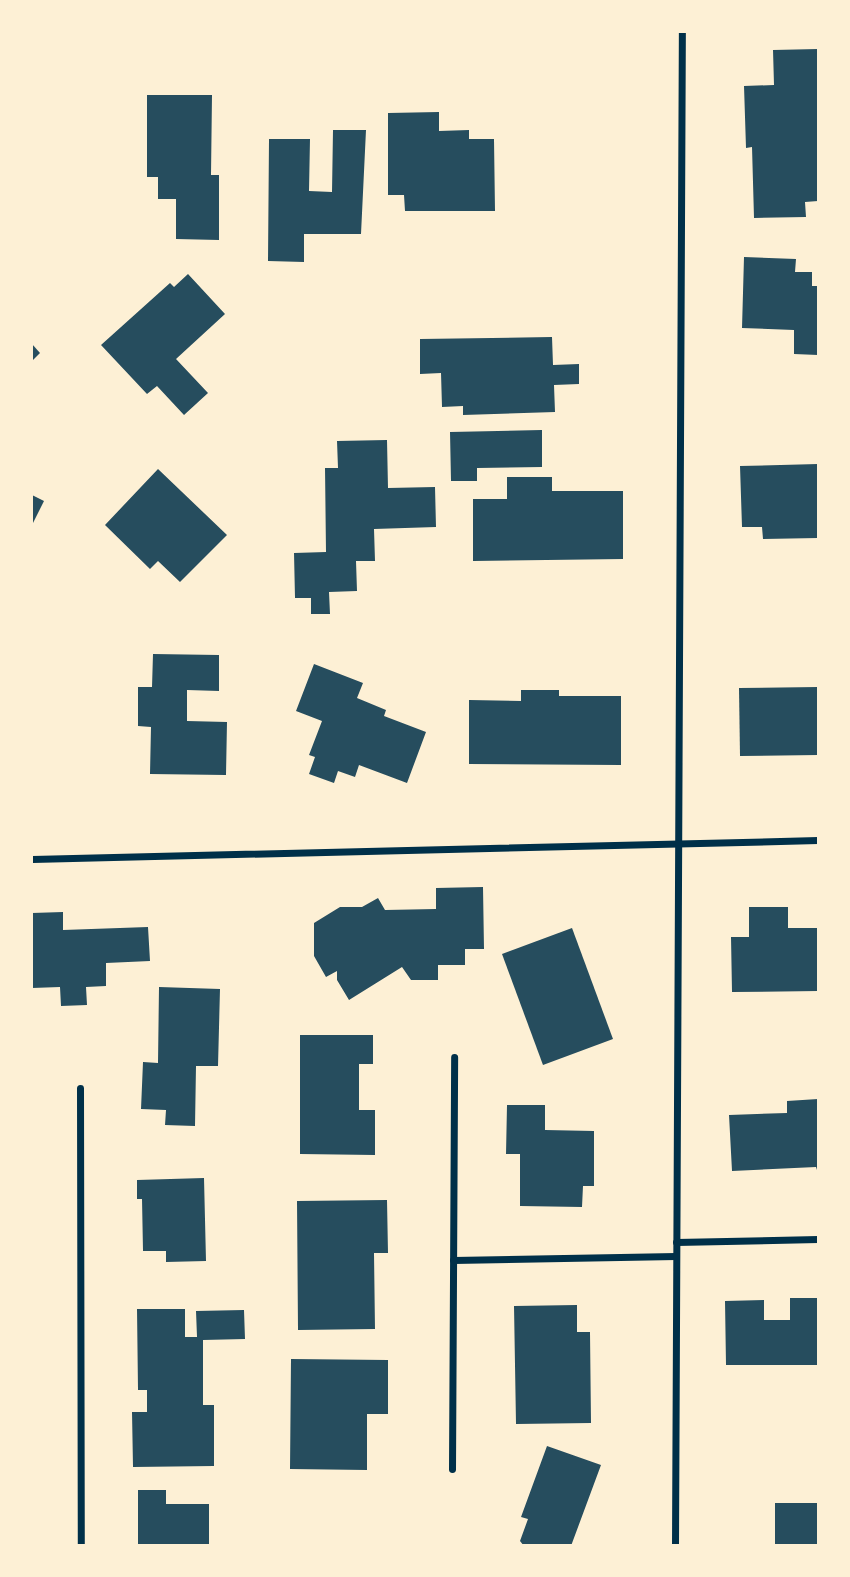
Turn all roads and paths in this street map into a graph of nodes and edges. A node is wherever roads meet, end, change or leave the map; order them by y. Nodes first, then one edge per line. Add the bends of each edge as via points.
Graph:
1 (682, 32) edge
2 (818, 840) edge
3 (677, 844) junction
4 (32, 859) edge
5 (454, 1057) dead end
6 (80, 1088) dead end
7 (818, 1239) edge
8 (676, 1242) junction
9 (676, 1256) junction
10 (453, 1260) junction
11 (452, 1469) dead end
12 (81, 1545) edge
13 (675, 1545) edge

1 - 3 street
2 - 3 street
3 - 4 street
3 - 8 street
5 - 10 street
6 - 12 street
7 - 8 street
8 - 9 street
9 - 10 street
9 - 13 street
10 - 11 street

